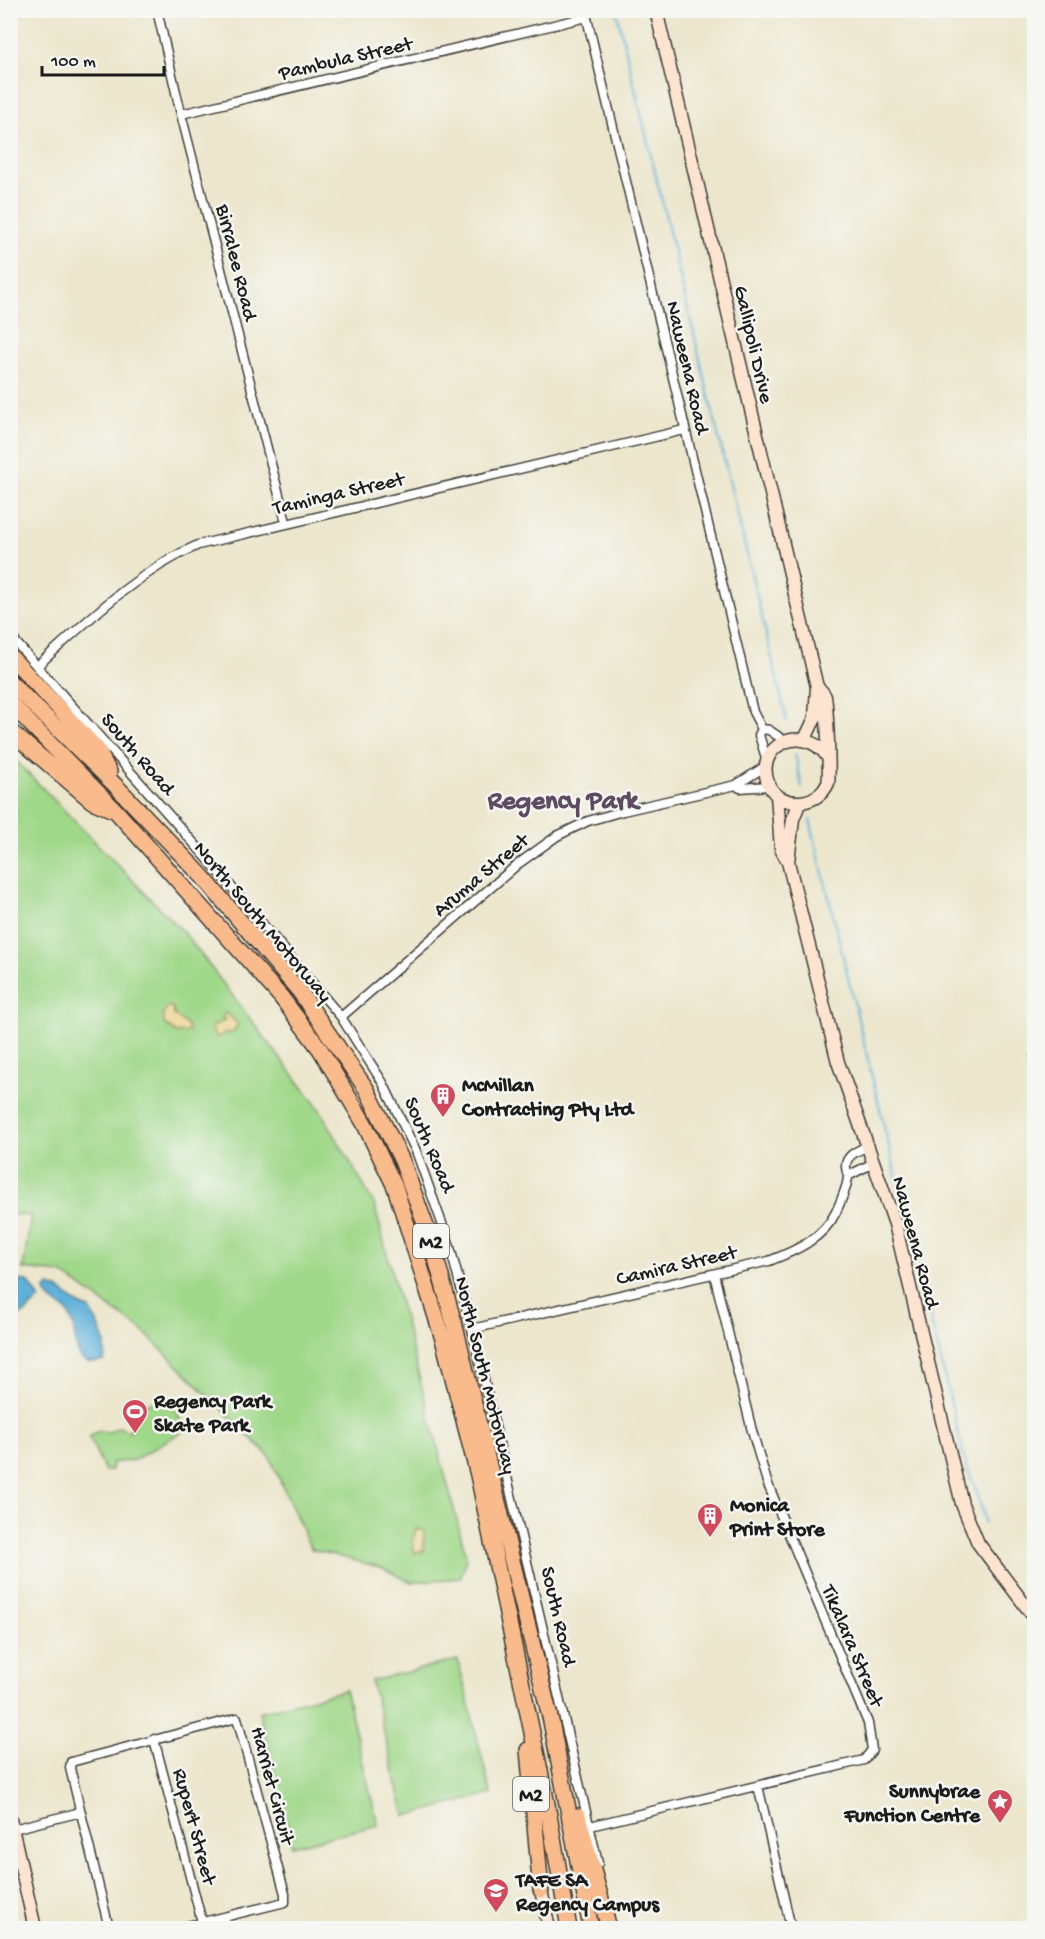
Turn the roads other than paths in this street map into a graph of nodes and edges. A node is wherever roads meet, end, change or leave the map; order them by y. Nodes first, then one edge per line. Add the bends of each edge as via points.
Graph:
1 (15, 10) edge
2 (157, 10) edge
3 (656, 10) edge
4 (10, 12) edge
5 (586, 14) edge
6 (181, 114) junction
7 (684, 430) junction
8 (286, 522) junction
9 (10, 636) edge
10 (10, 656) edge
11 (37, 666) junction
12 (10, 682) edge
13 (817, 687) junction
14 (10, 703) edge
15 (762, 729) junction
16 (10, 731) edge
17 (805, 739) junction
18 (785, 741) junction
19 (827, 756) junction
20 (766, 764) junction
21 (116, 784) junction
22 (736, 785) junction
23 (773, 790) junction
24 (800, 802) junction
25 (116, 811) junction
26 (788, 862) junction
27 (341, 1017) junction
28 (868, 1146) junction
29 (875, 1162) junction
30 (848, 1176) junction
31 (714, 1274) junction
32 (472, 1329) junction
33 (1035, 1617) edge
34 (524, 1698) junction
35 (551, 1721) junction
36 (154, 1739) junction
37 (758, 1786) junction
38 (81, 1812) junction
39 (12, 1824) edge
40 (590, 1826) junction
41 (541, 1890) joint
42 (202, 1922) junction
43 (35, 1929) edge
44 (109, 1929) edge
45 (178, 1929) edge
46 (549, 1929) edge
47 (569, 1929) edge
48 (591, 1929) edge
49 (611, 1929) edge
50 (791, 1929) edge

1 - 4 street
2 - 6 street, Birralee Road
3 - 13 street, Gallipoli Drive
5 - 6 street, Pambula Street
5 - 7 street, Naweena Road
6 - 8 street, Birralee Road
7 - 8 street, Taminga Street
7 - 15 street, Naweena Road via 753,712
8 - 11 street, Taminga Street via 198,545 165,560 137,579
9 - 11 street, South Road
10 - 21 highway via 97,749
11 - 27 street, South Road
12 - 21 highway, North South Motorway / M2
13 - 17 street, Gallipoli Drive via 815,718
13 - 19 street, Gallipoli Drive via 824,694 827,712
14 - 25 highway, North South Motorway / M2
15 - 18 street
15 - 20 street, Naweena Road via 759,735
16 - 25 highway via 92,801
17 - 18 street
17 - 19 street
18 - 20 street
19 - 24 street via 828,784 815,798
20 - 22 street, Aruma Street
20 - 23 street
21 - 35 highway, North South Motorway / M2 via 202,876 300,992 367,1090 402,1161 458,1334
22 - 23 street, Aruma Street
22 - 27 street, Aruma Street via 623,811 588,821 557,836 518,864
23 - 24 street via 785,800
23 - 26 street, Naweena Road via 781,849
24 - 26 street, Naweena Road via 793,819
25 - 34 highway, North South Motorway / M2 via 273,988 320,1049 364,1123 394,1187 443,1338 478,1475
26 - 28 street, Naweena Road via 836,1053
27 - 32 street, South Road via 383,1083 416,1151 448,1240
28 - 29 street, Naweena Road
28 - 30 street, Camira Street via 847,1160
29 - 30 street
29 - 33 street, Naweena Road via 895,1224 962,1504 978,1543
30 - 31 street, Camira Street via 835,1213 813,1240 769,1261
31 - 32 street, Camira Street
31 - 37 street, Tikalara Street via 767,1482 868,1723 872,1741 872,1750 864,1760
32 - 40 street, South Road
34 - 41 highway, M2
34 - 47 highway, North South Motorway / M2 via 548,1804
35 - 48 highway, North South Motorway / M2
35 - 49 highway
36 - 38 street, Harriet Circuit via 71,1762
36 - 42 street, Rupert Street
36 - 42 street, Harriet Circuit via 237,1718 285,1894 285,1902 279,1905
37 - 40 street, Tikalara Street
37 - 50 street
38 - 39 street
38 - 44 street, Harriet Circuit
39 - 43 street
40 - 49 street, South Road
41 - 46 street, M2
42 - 45 street, Harriet Circuit

